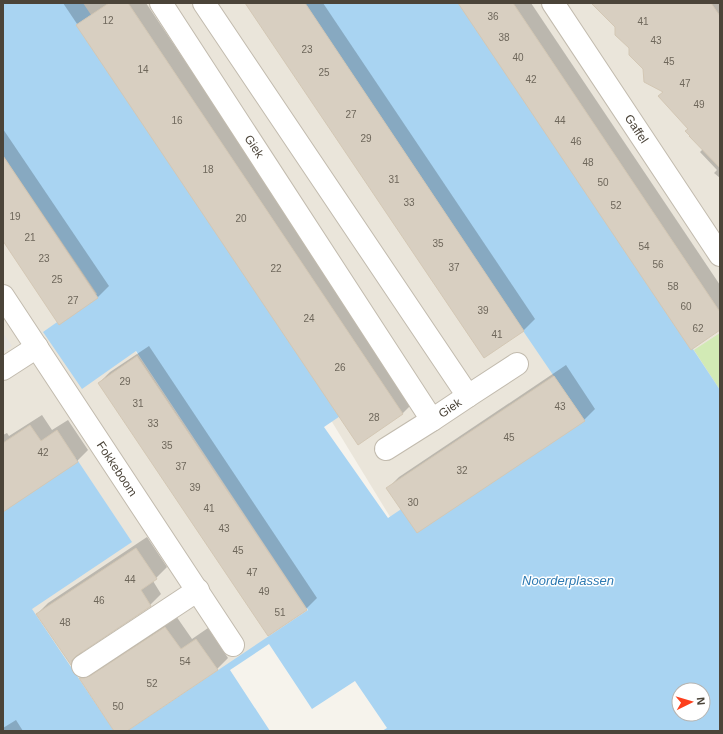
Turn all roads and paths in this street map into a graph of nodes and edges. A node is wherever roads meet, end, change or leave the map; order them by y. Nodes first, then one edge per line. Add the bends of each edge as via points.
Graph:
1 (161, 3) edge
2 (204, 3) edge
3 (553, 3) edge
4 (720, 255) edge
5 (3, 296) edge
6 (37, 347) junction
7 (516, 364) dead end
8 (3, 370) edge
9 (468, 396) junction
10 (432, 420) junction
11 (386, 449) dead end
12 (198, 590) junction
13 (233, 644) dead end
14 (83, 666) dead end

1 - 10 street, Giek
2 - 9 street, Giek
3 - 4 street, Gaffel
5 - 6 street, Fokkeboom
6 - 8 street
6 - 12 street, Fokkeboom
7 - 9 street
9 - 10 street, Giek
10 - 11 street
12 - 13 street, Fokkeboom
12 - 14 street

